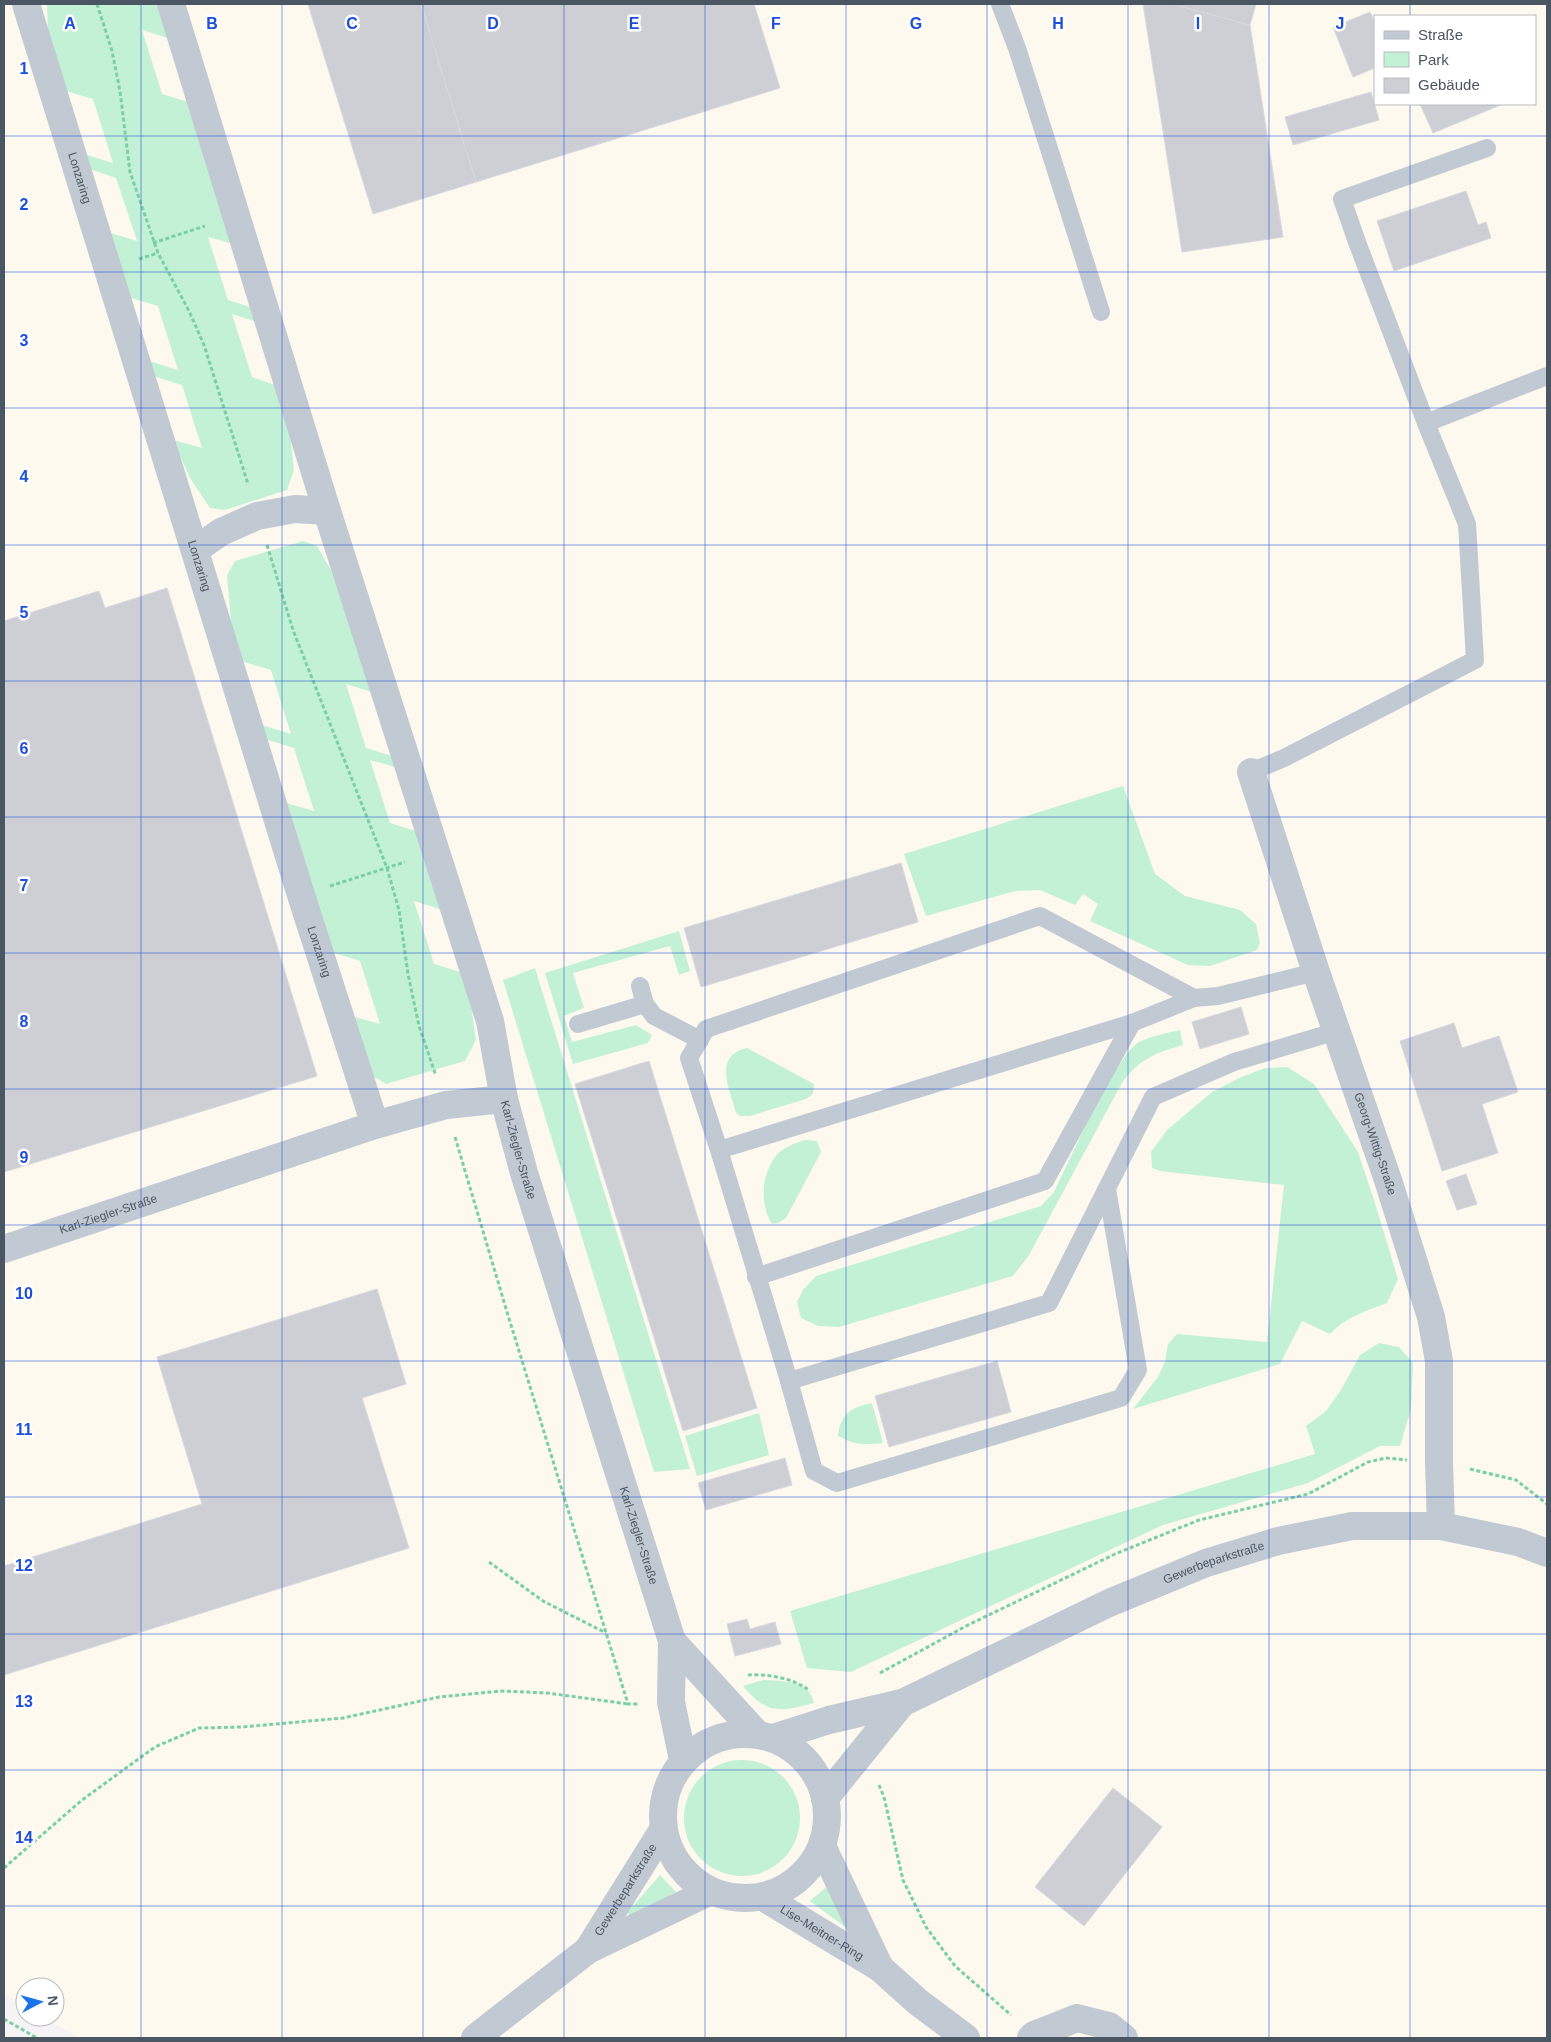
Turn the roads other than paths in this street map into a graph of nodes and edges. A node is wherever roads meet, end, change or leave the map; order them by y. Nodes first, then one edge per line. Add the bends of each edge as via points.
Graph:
1 (26, 4) edge
2 (171, 4) edge
3 (1000, 4) edge
4 (1487, 148) dead end
5 (1101, 312) dead end
6 (1547, 376) edge
7 (1426, 423) junction
8 (327, 511) junction
9 (195, 550) junction
10 (1251, 772) joint
11 (1316, 972) junction
12 (640, 986) dead end
13 (1194, 998) junction
14 (645, 1004) junction
15 (1132, 1023) junction
16 (578, 1024) dead end
17 (1337, 1031) junction
18 (700, 1040) junction
19 (504, 1099) junction
20 (375, 1125) junction
21 (719, 1150) junction
22 (1107, 1189) junction
23 (4, 1249) edge
24 (756, 1277) junction
25 (789, 1380) junction
26 (1441, 1526) junction
27 (1547, 1553) edge
28 (672, 1641) junction
29 (902, 1702) junction
30 (765, 1736) junction
31 (683, 1760) junction
32 (826, 1798) junction
33 (663, 1830) junction
34 (822, 1846) junction
35 (709, 1892) junction
36 (763, 1898) junction
37 (588, 1950) junction
38 (880, 1968) junction
39 (1032, 2037) edge
40 (475, 2038) edge
41 (966, 2038) edge
42 (1124, 2038) edge

1 - 9 street, Lonzaring
2 - 8 street
3 - 5 lane
4 - 7 lane via 1342,199
6 - 7 lane
7 - 10 lane via 1467,524 1475,660
8 - 9 street via 295,509 258,516 221,532
8 - 19 street via 490,1021
9 - 20 street, Lonzaring
10 - 11 street, Georg-Wittig-Straße
11 - 13 lane via 1218,996
11 - 17 street, Georg-Wittig-Straße
12 - 14 lane
13 - 15 lane
13 - 18 lane via 1040,916 706,1029
14 - 16 lane
14 - 18 lane via 654,1016
15 - 21 lane
15 - 24 lane via 1045,1181
17 - 22 lane via 1234,1062 1153,1097
17 - 26 street, Georg-Wittig-Straße via 1430,1317 1439,1361
18 - 21 lane via 689,1058
19 - 20 street, Karl-Ziegler-Straße via 446,1105
19 - 28 street, Karl-Ziegler-Straße via 527,1182
20 - 23 street, Karl-Ziegler-Straße
21 - 24 lane
22 - 25 lane via 1048,1303
22 - 25 lane via 1138,1370 1121,1398 837,1482 814,1471
24 - 25 lane
26 - 27 street, Gewerbeparkstraße via 1518,1542
26 - 29 street, Gewerbeparkstraße via 1352,1526 1278,1541 1206,1563 1109,1604
28 - 30 street, Karl-Ziegler-Straße via 714,1688
28 - 31 street, Karl-Ziegler-Straße via 671,1702
29 - 30 street, Gewerbeparkstraße
29 - 32 street, Gewerbeparkstraße
30 - 31 street, Gewerbeparkstraße via 730,1734 705,1743
30 - 32 street, Gewerbeparkstraße via 797,1752 815,1772
31 - 33 street, Gewerbeparkstraße via 670,1781 665,1797
32 - 34 street, Gewerbeparkstraße via 828,1822
33 - 35 street, Gewerbeparkstraße via 672,1855 687,1876
33 - 37 street, Gewerbeparkstraße
34 - 36 street, Gewerbeparkstraße via 808,1870 788,1887
34 - 38 street, Lise-Meitner-Ring
35 - 36 street, Gewerbeparkstraße via 735,1899
35 - 37 street, Gewerbeparkstraße
36 - 38 street, Lise-Meitner-Ring
37 - 40 street, Gewerbeparkstraße
38 - 41 street, Lise-Meitner-Ring
39 - 42 street via 1077,2018 1109,2026

